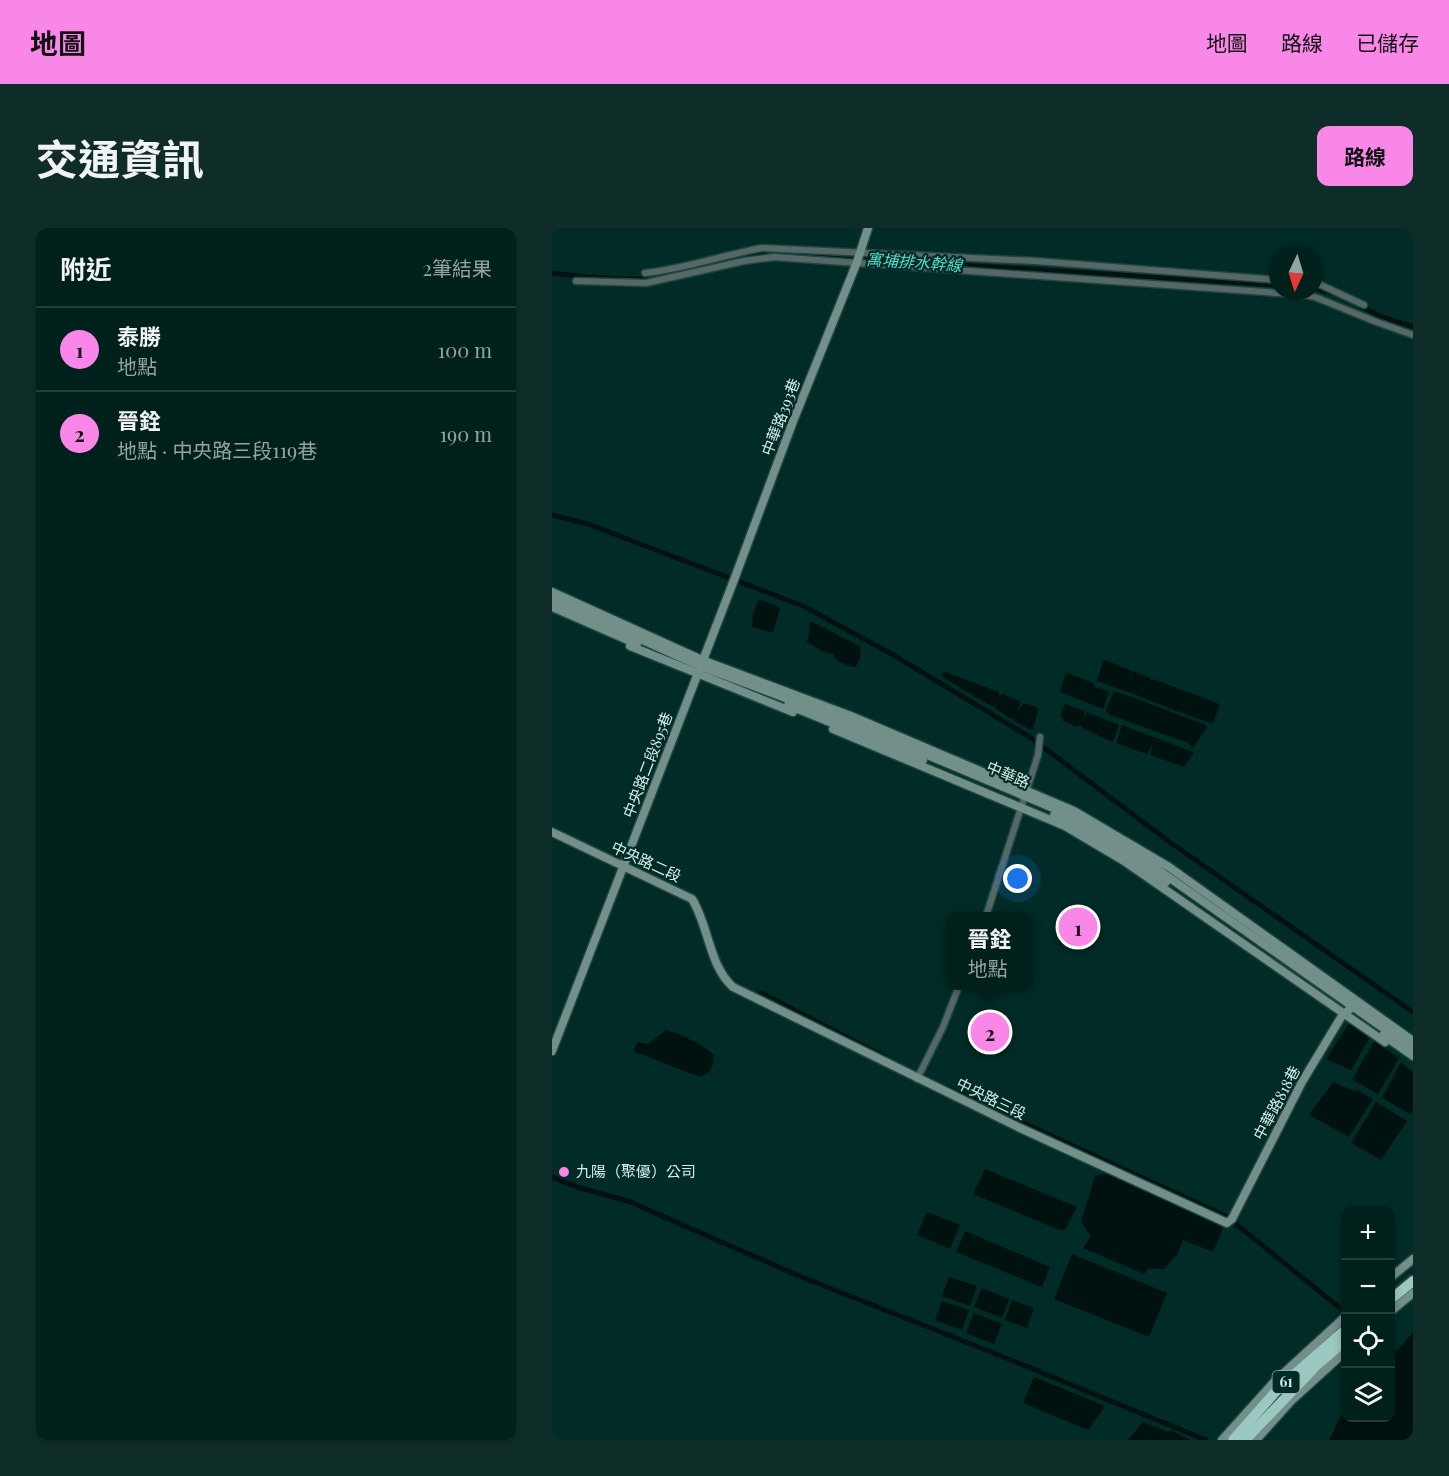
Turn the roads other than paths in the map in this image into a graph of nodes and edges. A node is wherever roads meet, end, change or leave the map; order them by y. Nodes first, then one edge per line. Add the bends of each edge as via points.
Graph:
1 (868, 228) edge
2 (859, 252) junction
3 (1036, 261) junction
4 (856, 263) junction
5 (645, 273) dead end
6 (1030, 275) junction
7 (1269, 279) edge
8 (576, 281) dead end
9 (1323, 286) edge
10 (1364, 305) dead end
11 (1413, 334) edge
12 (552, 592) edge
13 (552, 599) edge
14 (552, 607) edge
15 (552, 614) edge
16 (699, 667) junction
17 (1040, 737) dead end
18 (1023, 799) junction
19 (552, 832) edge
20 (624, 867) junction
21 (987, 912) edge
22 (957, 990) edge
23 (746, 994) joint
24 (1351, 1008) junction
25 (1412, 1039) edge
26 (1413, 1049) edge
27 (552, 1050) edge
28 (1413, 1056) edge
29 (1413, 1061) edge
30 (917, 1079) junction
31 (1227, 1223) joint
32 (1413, 1259) edge
33 (1413, 1271) edge
34 (1395, 1274) edge
35 (1413, 1281) edge
36 (1395, 1287) edge
37 (1413, 1293) edge
38 (1395, 1296) edge
39 (1395, 1308) edge
40 (1341, 1321) edge
41 (1341, 1333) edge
42 (1341, 1344) edge
43 (1341, 1356) edge
44 (1222, 1440) edge
45 (1233, 1440) edge
46 (1245, 1440) edge
47 (1256, 1440) edge

1 - 2 main road, 中華路393巷
2 - 3 street
2 - 4 main road, 中華路393巷
2 - 5 street via 762,248
3 - 6 street
3 - 7 street
4 - 6 street
4 - 8 street via 774,257 646,284
4 - 16 main road, 中華路393巷
6 - 11 street via 1306,295
9 - 10 street
12 - 16 main road, 中華路
13 - 16 main road, 中華路
14 - 16 main road, 中華路
15 - 16 main road, 中華路
16 - 18 main road, 中華路
16 - 18 main road, 中華路 via 851,716
16 - 20 main road, 中央路二段895巷
17 - 18 street
18 - 21 street
18 - 24 main road, 中華路
18 - 24 main road, 中華路 via 1074,811 1135,845
19 - 20 main road, 中央路二段
20 - 23 main road, 中央路二段 via 692,899 722,975
20 - 27 main road, 中央路二段895巷
22 - 30 street
23 - 30 main road, 中央路三段
24 - 25 main road, 中華路
24 - 26 main road, 中華路
24 - 28 main road, 中華路
24 - 29 main road, 中華路
24 - 31 main road, 中華路818巷 via 1302,1082
30 - 31 main road, 中央路三段
32 - 34 main road
33 - 36 highway
35 - 38 highway
37 - 39 main road
40 - 44 main road via 1275,1381
41 - 45 highway, 61 via 1280,1388
42 - 46 highway, 61
43 - 47 main road via 1291,1401

